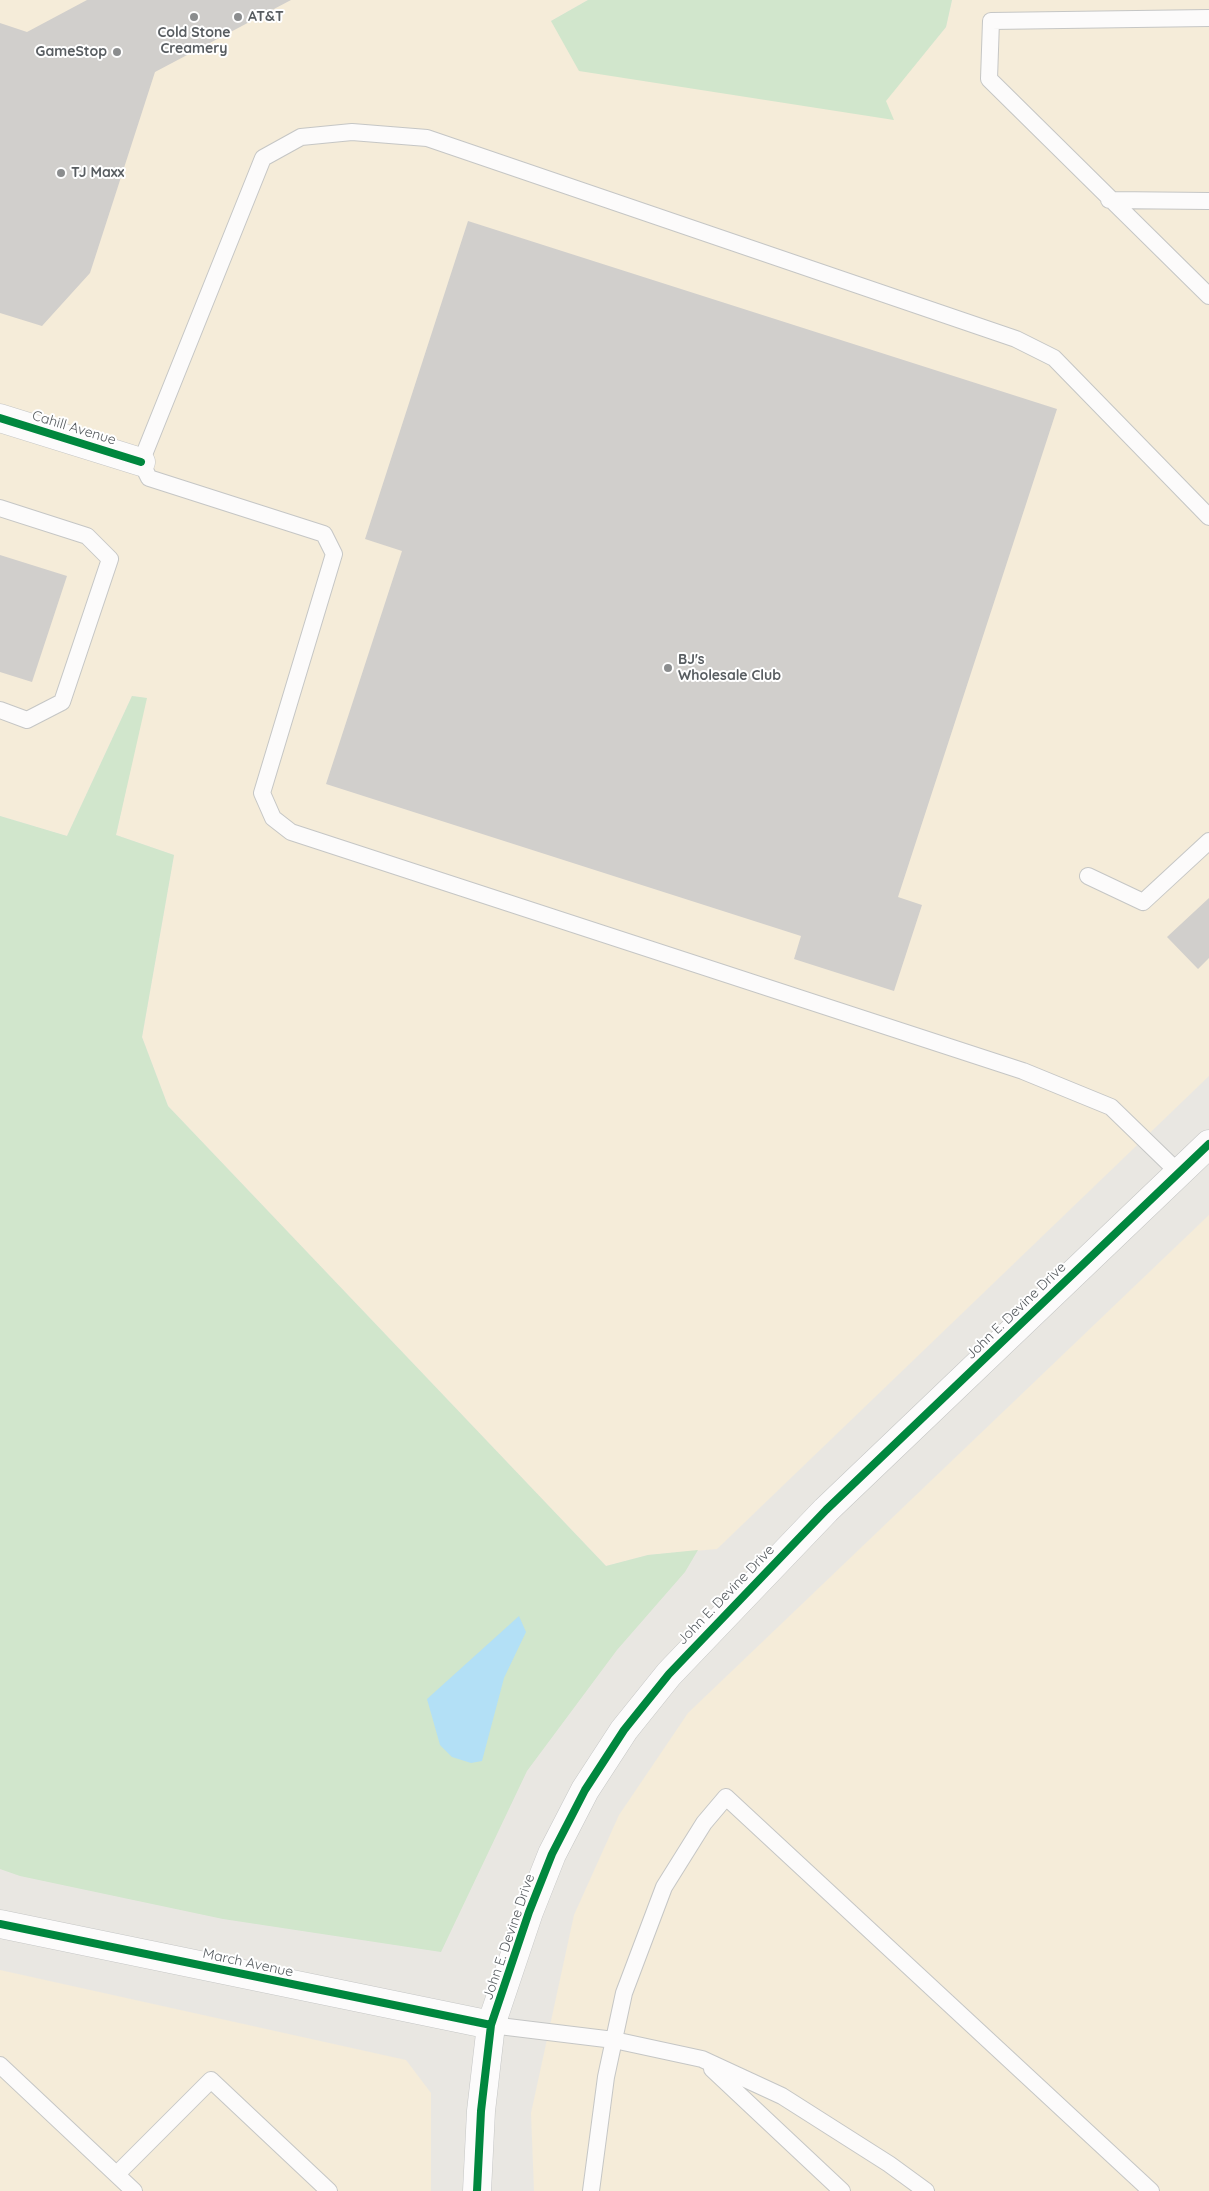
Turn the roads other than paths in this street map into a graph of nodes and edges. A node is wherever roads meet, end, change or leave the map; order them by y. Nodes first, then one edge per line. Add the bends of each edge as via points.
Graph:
1 (1209, 18) edge
2 (1109, 200) junction
3 (1209, 201) edge
4 (1209, 296) edge
5 (0, 418) edge
6 (141, 462) junction
7 (0, 508) edge
8 (1209, 517) edge
9 (0, 710) edge
10 (1209, 840) edge
11 (1088, 876) dead end
12 (1209, 1144) edge
13 (1179, 1173) junction
14 (0, 1924) edge
15 (492, 2025) junction
16 (614, 2040) junction
17 (702, 2059) junction
18 (0, 2065) edge
19 (116, 2174) junction
20 (134, 2191) edge
21 (329, 2191) edge
22 (477, 2191) edge
23 (591, 2191) edge
24 (842, 2191) edge
25 (926, 2191) edge
26 (1151, 2191) edge

1 - 2 lane via 991,21 989,79
2 - 3 lane
2 - 4 lane
5 - 6 street, Cahill Avenue
6 - 8 lane via 263,158 301,137 352,132 427,138 1016,339 1054,358
6 - 13 lane via 149,478 324,534 334,554 262,793 273,818 291,832 1023,1071 1111,1107
7 - 9 lane via 87,536 110,559 62,702 27,720
10 - 11 lane via 1143,902
12 - 13 street, John E. Devine Drive
13 - 15 street, John E. Devine Drive via 826,1510 669,1674 614,1745 585,1790 552,1854
14 - 15 street, March Avenue
15 - 16 lane
15 - 22 street, John E. Devine Drive via 481,2111
16 - 17 lane
16 - 23 lane
16 - 26 lane via 624,1993 664,1887 704,1823 726,1797
17 - 24 lane
17 - 25 lane via 782,2096
18 - 19 lane
19 - 20 lane
19 - 21 lane via 211,2080

